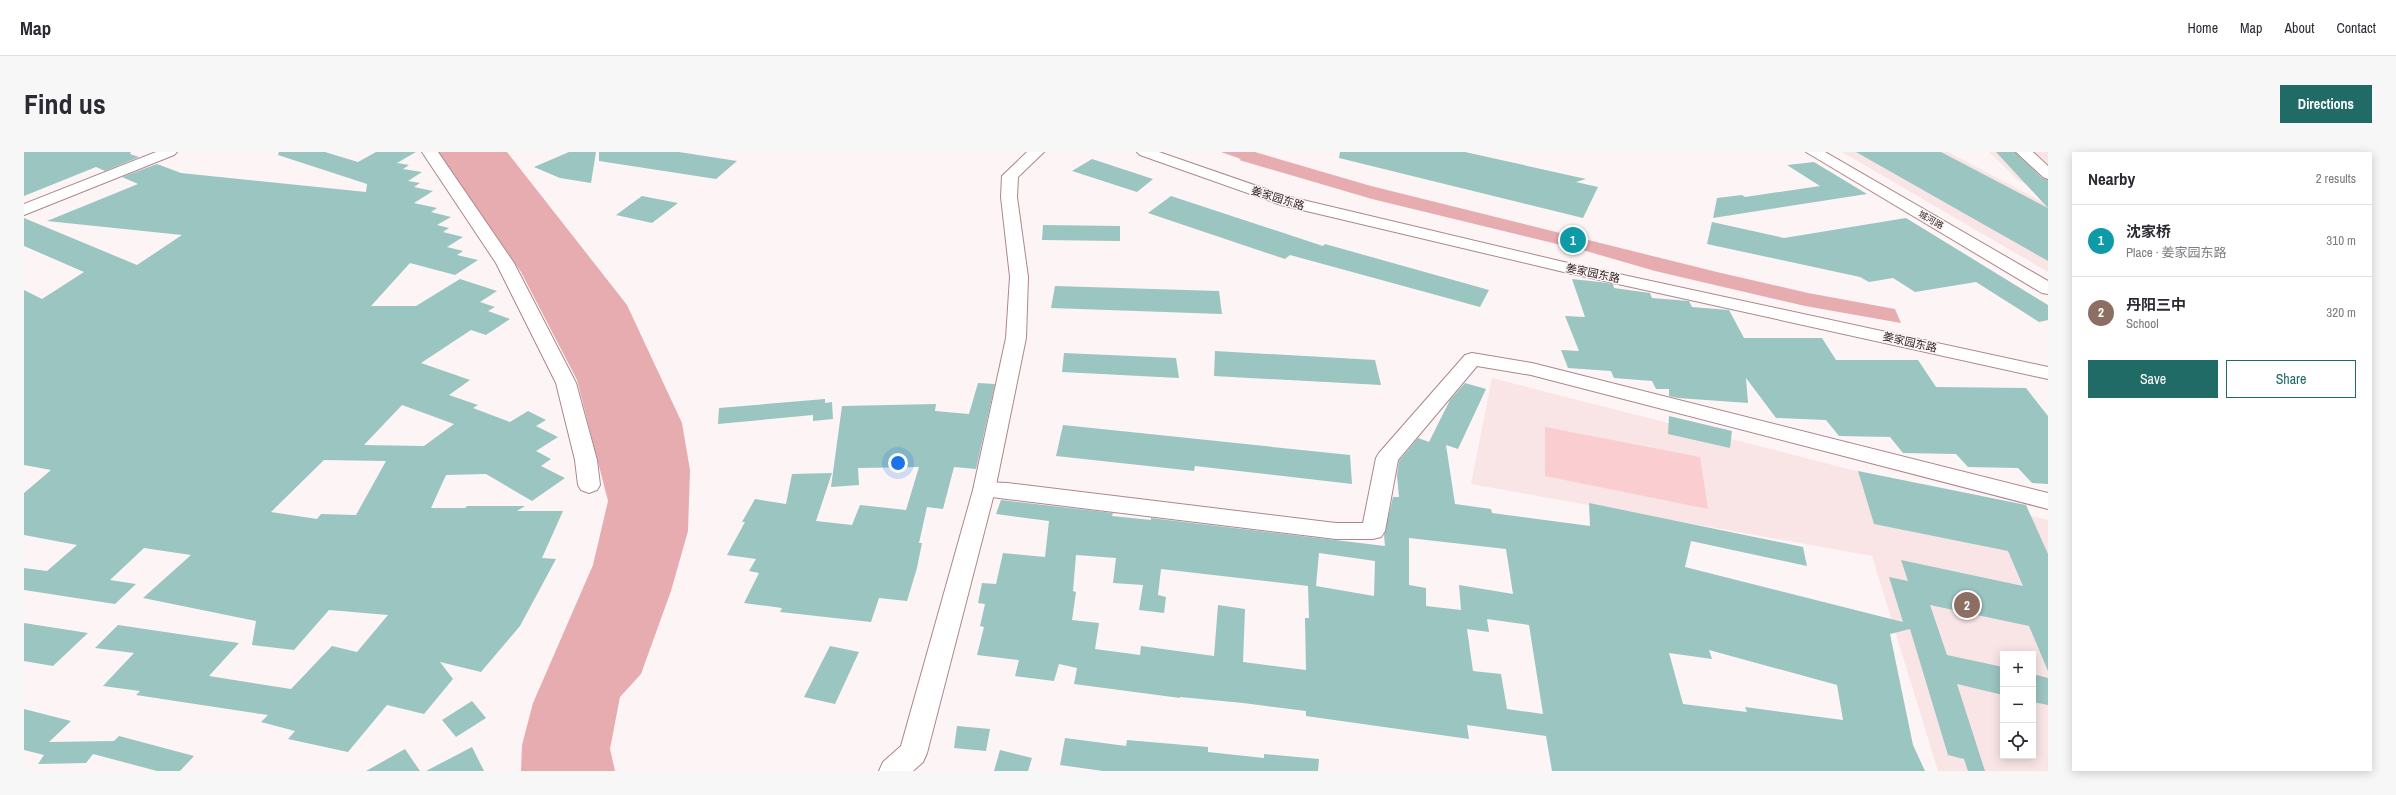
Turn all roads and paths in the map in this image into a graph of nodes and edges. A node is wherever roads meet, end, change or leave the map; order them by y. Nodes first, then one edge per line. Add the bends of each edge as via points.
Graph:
1 (169, 152) edge
2 (430, 152) edge
3 (1036, 152) edge
4 (1145, 152) edge
5 (1168, 152) edge
6 (1814, 152) edge
7 (1834, 152) edge
8 (2024, 152) edge
9 (2047, 173) edge
10 (24, 210) edge
11 (2048, 277) edge
12 (2048, 289) edge
13 (2048, 359) edge
14 (2048, 373) edge
15 (589, 485) dead end
16 (984, 490) junction
17 (2048, 501) edge
18 (893, 771) edge

1 - 10 street
2 - 15 street via 505,263 566,384 586,460
3 - 16 street via 1010,176 1009,197 1019,277 1016,338
4 - 14 street, 姜家园东路 via 1281,200 1568,268
5 - 13 street, 姜家园东路 via 1307,198 1560,258
6 - 12 street, 城河路
7 - 11 street, 城河路
8 - 9 street
16 - 17 street via 1336,531 1373,531 1387,458 1472,359 1540,371
16 - 18 street via 913,754

